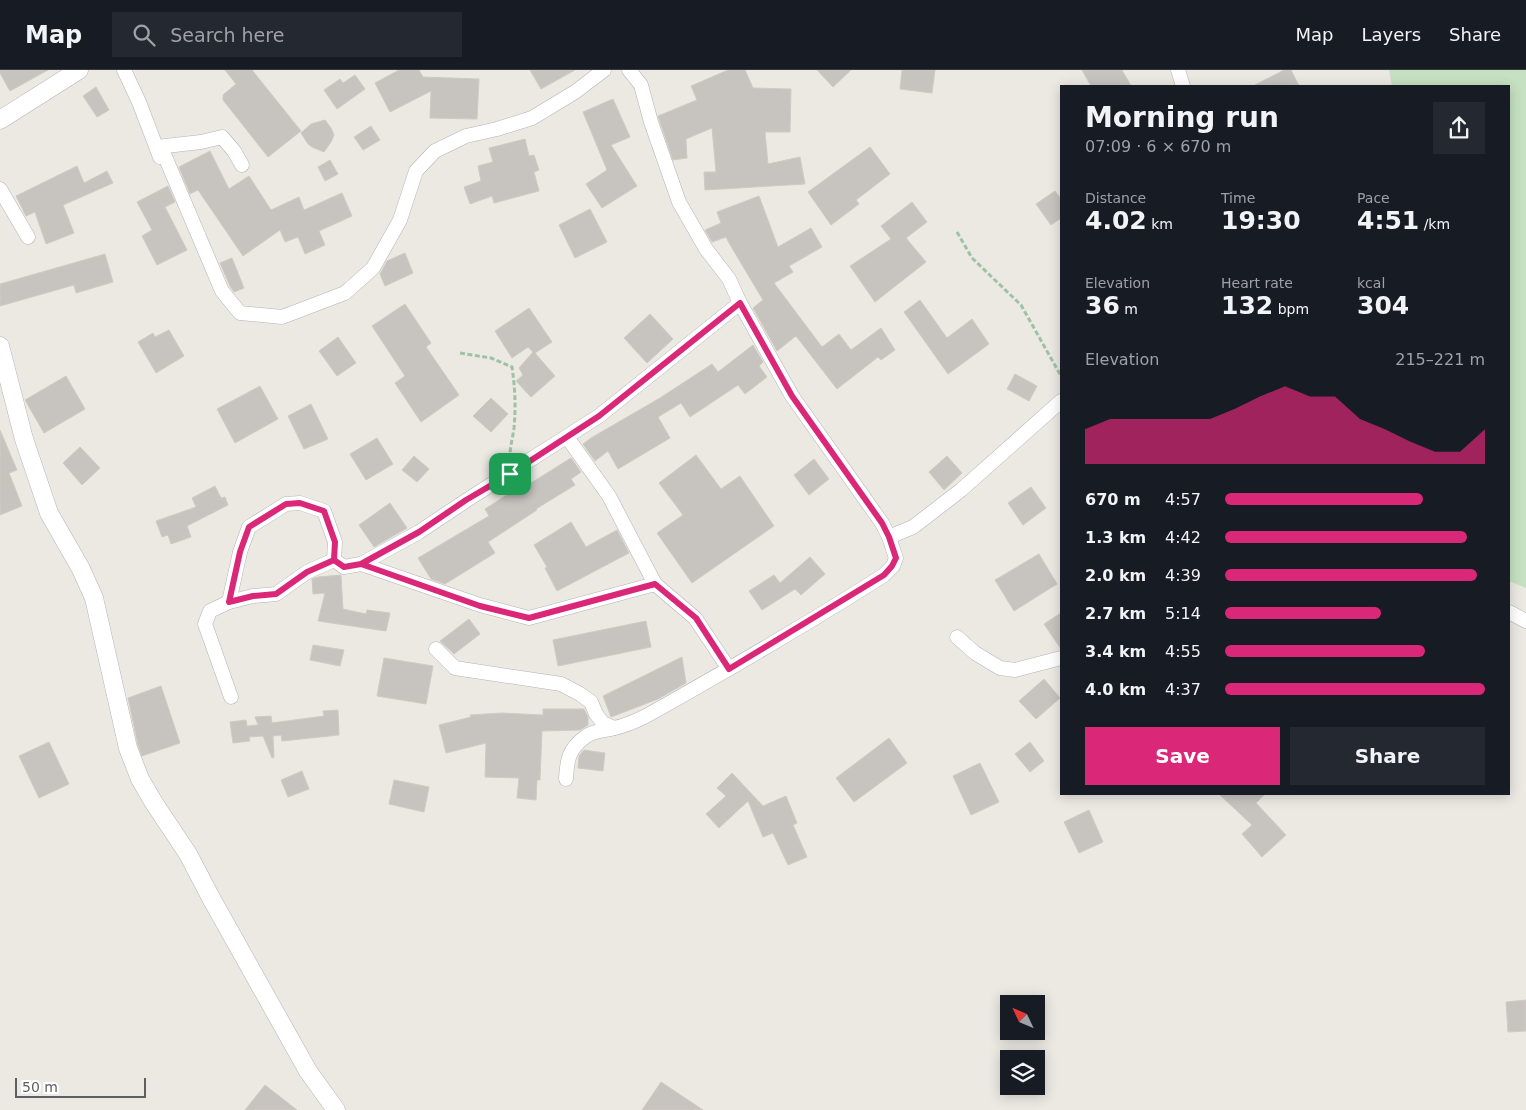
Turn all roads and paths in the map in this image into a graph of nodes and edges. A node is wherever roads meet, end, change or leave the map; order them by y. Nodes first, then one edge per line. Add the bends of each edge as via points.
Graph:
1 (124, 70) edge
2 (604, 70) edge
3 (629, 70) edge
4 (1178, 70) edge
5 (73, 72) edge
6 (1184, 85) edge
7 (0, 120) edge
8 (159, 147) junction
9 (242, 166) dead end
10 (164, 170) dead end
11 (0, 189) edge
12 (957, 232) dead end
13 (28, 237) dead end
14 (740, 303) junction
15 (0, 346) edge
16 (460, 353) dead end
17 (1060, 374) edge
18 (1060, 402) edge
19 (566, 437) junction
20 (510, 474) junction
21 (889, 537) junction
22 (334, 560) junction
23 (361, 564) junction
24 (655, 584) junction
25 (229, 602) junction
26 (1510, 613) edge
27 (1526, 621) edge
28 (958, 637) dead end
29 (436, 649) dead end
30 (1060, 658) edge
31 (729, 669) junction
32 (232, 697) dead end
33 (614, 728) junction
34 (566, 779) dead end
35 (336, 1110) edge

1 - 8 street
2 - 8 street via 532,118 466,136 435,151 416,171 400,220 373,268 344,292 282,317 240,313 222,291
3 - 14 street via 642,85 651,122 679,202 706,249 729,279
4 - 6 street
5 - 7 street
8 - 9 street via 222,137
8 - 10 street
11 - 13 street
12 - 17 path via 972,258 1021,305
14 - 19 street via 599,416
14 - 21 street via 792,396
15 - 35 street via 24,439 50,513 94,598 128,748 140,779 188,854 308,1071
16 - 20 path via 491,358 512,367 516,397
18 - 21 street via 961,490 913,527
19 - 20 street
19 - 24 street via 609,496
20 - 23 street via 419,532
21 - 31 street via 896,558 884,575
22 - 23 street via 344,567
22 - 25 street via 307,572 276,594
22 - 25 street via 335,542 324,511 300,503 286,504 249,527
23 - 24 street via 480,606 529,618
24 - 31 street via 696,618
25 - 32 street via 210,611 204,624
26 - 27 street
28 - 30 street via 975,653 1000,668 1015,670
29 - 33 street via 455,668 561,684 591,702 603,723
31 - 33 street via 638,720
33 - 34 street via 588,735 574,746 567,764

